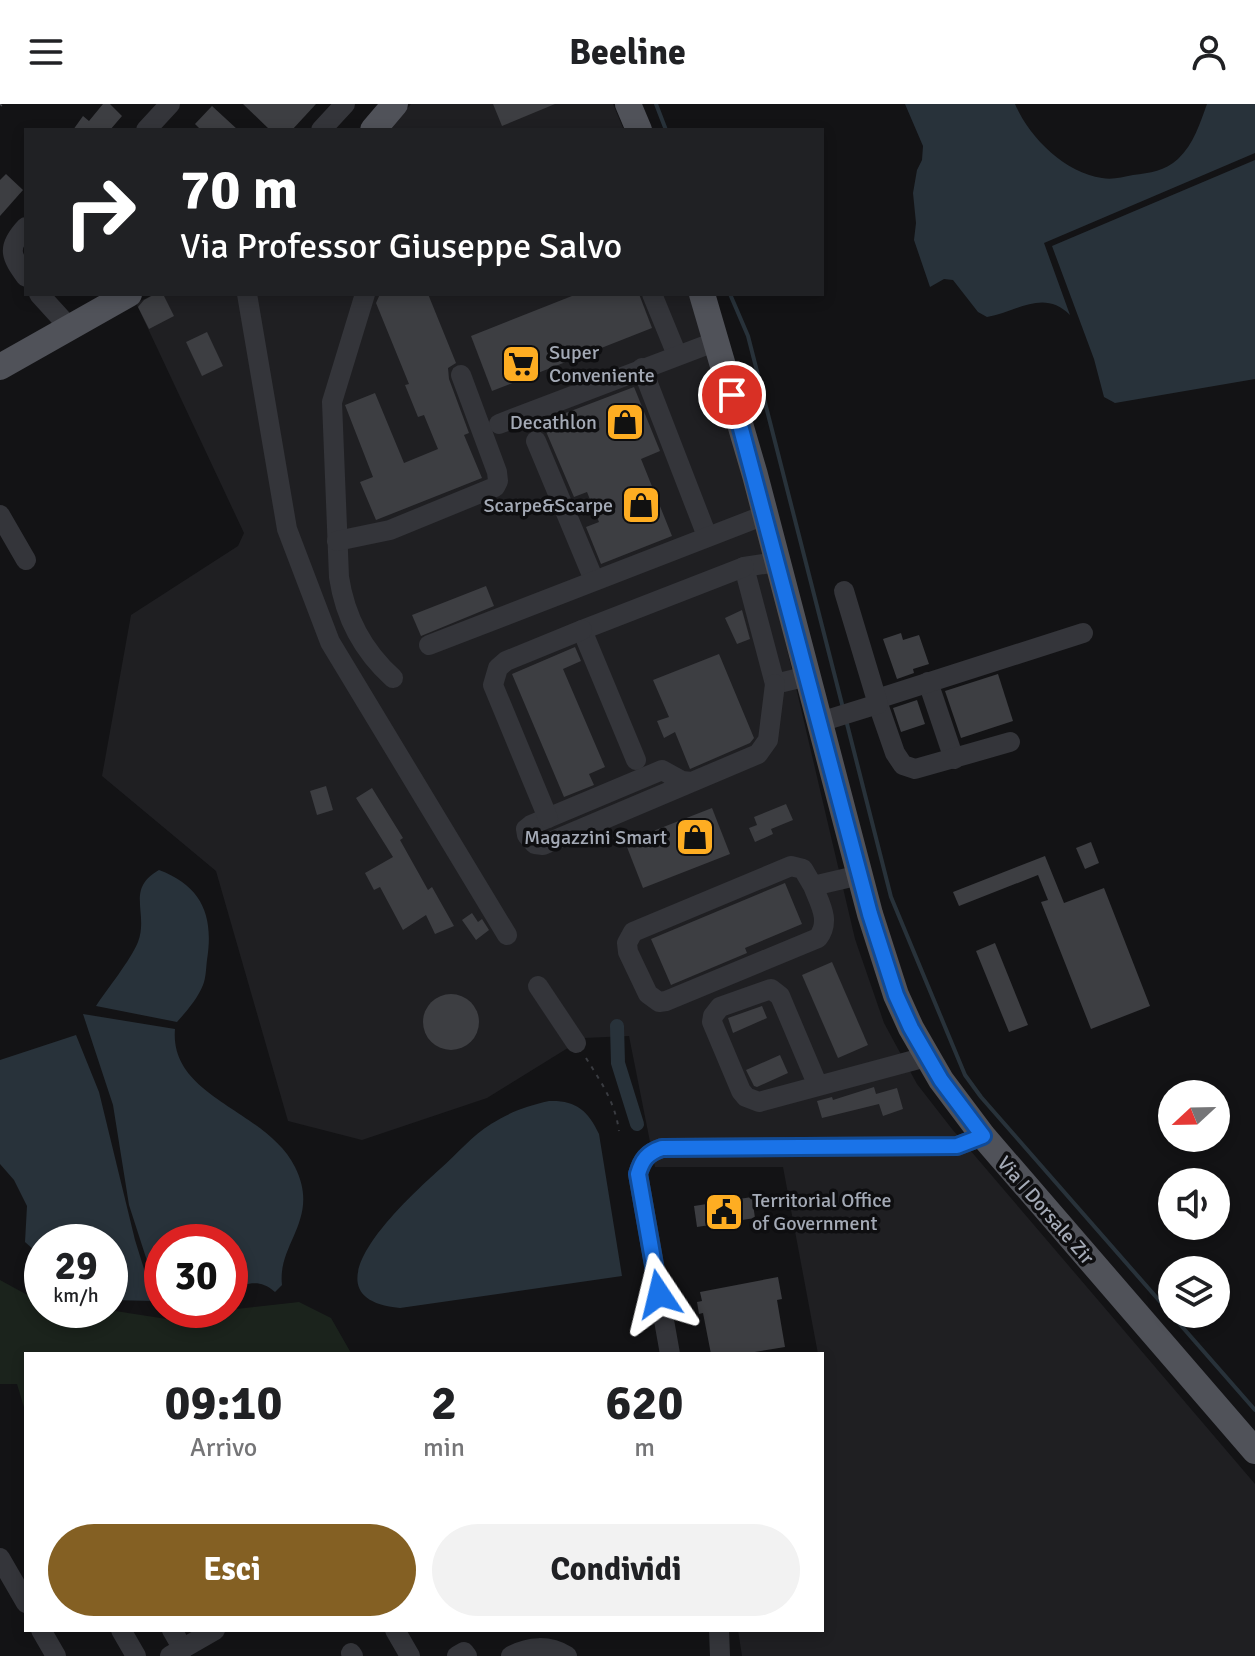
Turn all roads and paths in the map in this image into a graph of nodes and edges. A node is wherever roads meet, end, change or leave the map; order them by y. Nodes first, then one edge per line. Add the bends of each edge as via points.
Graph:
1 (170, 104) edge
2 (345, 104) edge
3 (395, 104) edge
4 (628, 104) edge
5 (148, 128) edge
6 (323, 128) edge
7 (375, 128) edge
8 (638, 128) edge
9 (24, 230) edge
10 (24, 274) edge
11 (41, 296) edge
12 (125, 296) edge
13 (247, 296) edge
14 (364, 296) edge
15 (653, 296) edge
16 (703, 296) edge
17 (69, 327) junction
18 (717, 341) junction
19 (677, 355) junction
20 (0, 367) edge
21 (642, 368) junction
22 (461, 375) dead end
23 (499, 424) dead end
24 (536, 441) dead end
25 (0, 515) edge
26 (765, 515) junction
27 (707, 536) junction
28 (337, 541) junction
29 (26, 560) dead end
30 (777, 562) junction
31 (744, 567) junction
32 (594, 580) junction
33 (844, 591) dead end
34 (582, 630) junction
35 (1083, 633) dead end
36 (429, 645) dead end
37 (808, 676) junction
38 (393, 678) dead end
39 (928, 682) junction
40 (775, 684) junction
41 (878, 701) junction
42 (836, 717) junction
43 (1010, 742) dead end
44 (954, 759) junction
45 (636, 760) dead end
46 (692, 782) junction
47 (548, 818) junction
48 (860, 875) junction
49 (813, 886) junction
50 (507, 935) dead end
51 (538, 986) dead end
52 (576, 1043) joint
53 (926, 1057) junction
54 (818, 1086) junction
55 (619, 1131) dead end
56 (983, 1136) junction
57 (670, 1352) edge
58 (1255, 1451) edge
59 (1, 1563) edge
60 (24, 1600) edge
61 (42, 1632) edge
62 (122, 1632) edge
63 (172, 1632) edge
64 (211, 1632) edge
65 (396, 1632) edge
66 (719, 1632) edge
67 (176, 1652) edge
68 (56, 1656) edge
69 (136, 1656) edge
70 (410, 1656) edge
71 (457, 1656) edge
72 (467, 1656) edge
73 (511, 1656) edge
74 (567, 1656) edge
75 (720, 1656) edge

1 - 5 street
2 - 6 street
3 - 7 main road
4 - 8 main road
9 - 10 street via 12,246 13,259
11 - 17 street
12 - 17 main road
13 - 50 street via 287,529 320,620
14 - 28 street via 332,402
15 - 19 street
16 - 18 main road, Via I Dorsale Zir
17 - 20 main road
18 - 19 street
18 - 26 main road, Via I Dorsale Zir
19 - 21 street
21 - 23 street
21 - 27 street
22 - 28 street via 497,472 495,487 390,530
24 - 32 street
25 - 29 street
26 - 27 street
26 - 30 main road, Via I Dorsale Zir
27 - 32 street
28 - 38 street via 347,613 367,650
30 - 31 street
30 - 37 main road, Via I Dorsale Zir
31 - 34 street
31 - 40 street
32 - 36 street
33 - 41 street
34 - 45 street
34 - 47 street via 506,661 494,676 493,685
35 - 39 street
37 - 40 street
37 - 42 main road, Via I Dorsale Zir
39 - 41 street
39 - 44 street
40 - 46 street via 768,740 758,754
41 - 42 street
41 - 44 street via 903,765 915,769
42 - 48 main road, Via I Dorsale Zir
43 - 44 street
46 - 47 street via 662,770
46 - 47 street via 535,844 526,829
48 - 49 street
48 - 53 main road, Via I Dorsale Zir via 896,995
49 - 49 street via 803,869 791,866 633,932 628,952 648,994 666,1001 818,938 825,918
51 - 52 street
52 - 55 path via 610,1096
53 - 54 street
53 - 56 main road, Via I Dorsale Zir
54 - 54 street via 759,1102 746,1097 712,1022 716,1011 771,989 780,996
56 - 57 street via 957,1146 651,1152 638,1174
56 - 58 main road, Via I Dorsale Zir
59 - 60 street
61 - 68 street
62 - 69 street
63 - 67 street
64 - 67 street
65 - 70 street
66 - 75 street
71 - 72 street
73 - 74 street via 535,1648

